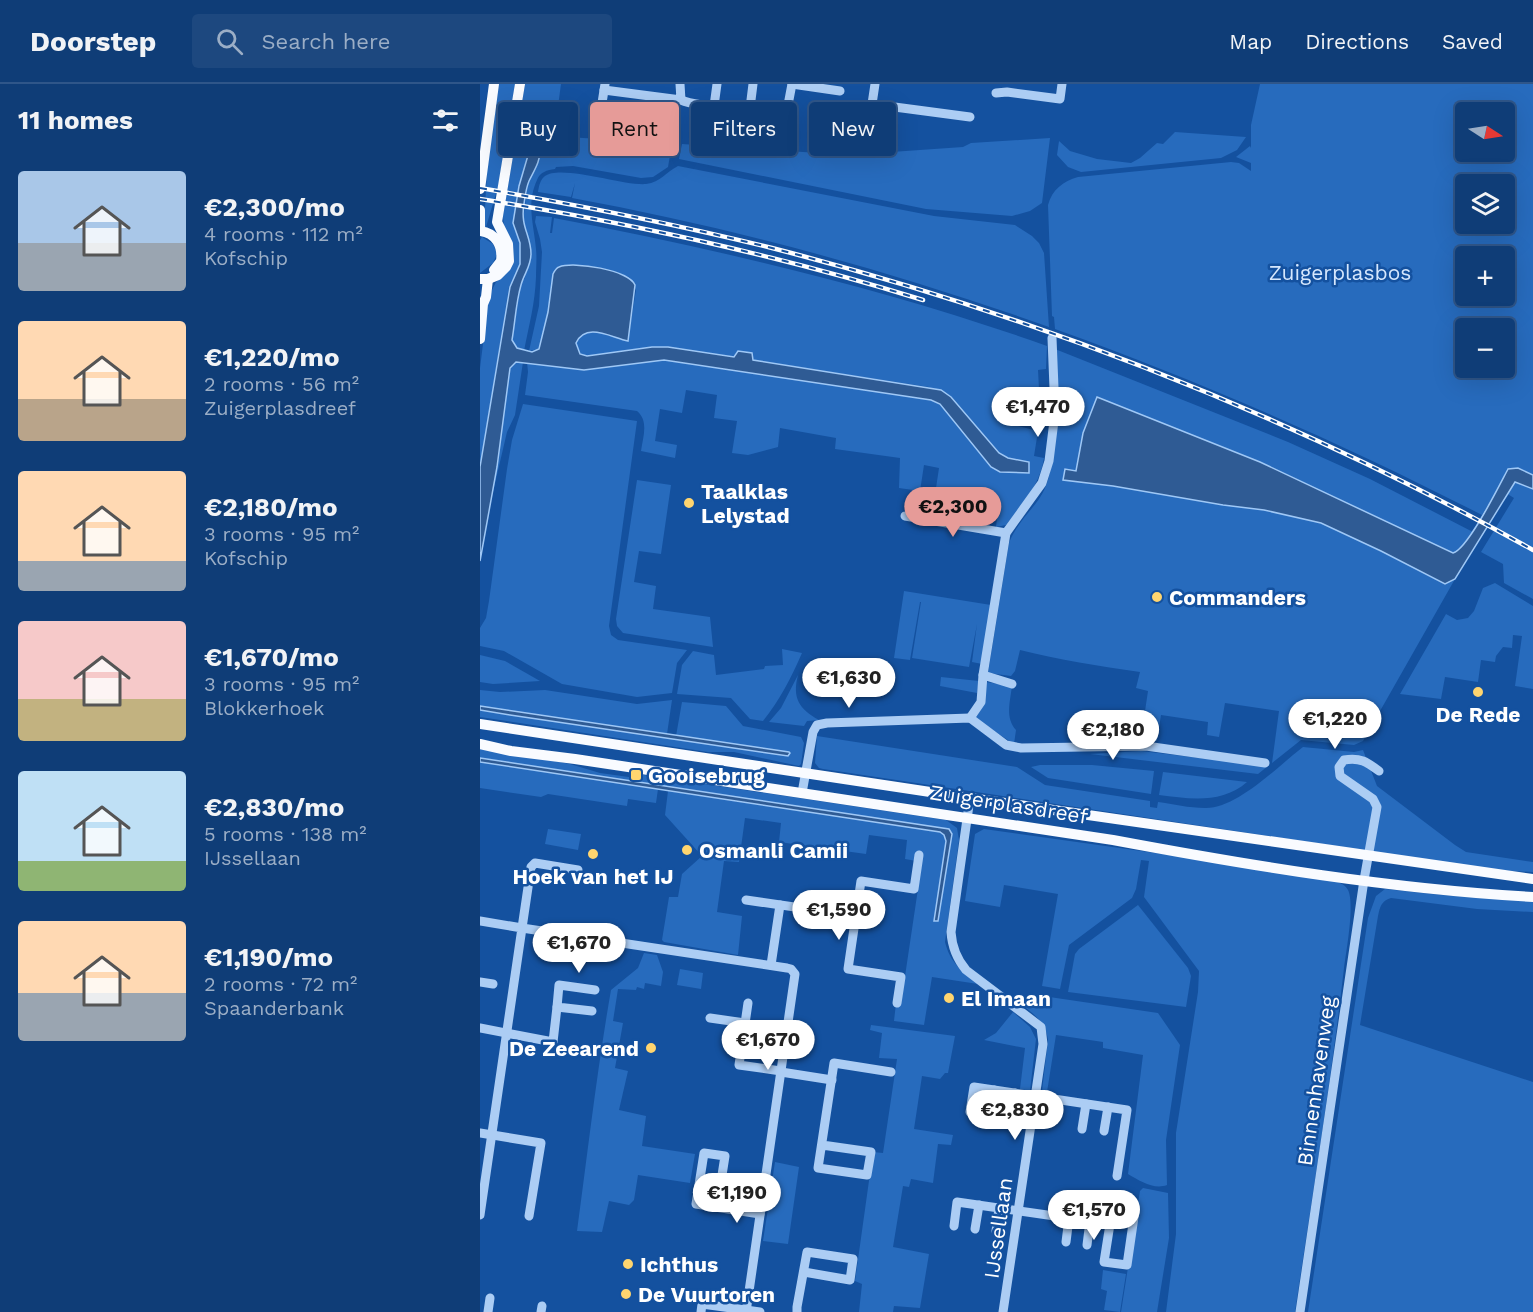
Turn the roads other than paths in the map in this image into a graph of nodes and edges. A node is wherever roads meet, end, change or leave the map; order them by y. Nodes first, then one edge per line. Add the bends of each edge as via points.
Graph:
1 (494, 84) edge
2 (520, 84) edge
3 (680, 84) edge
4 (717, 84) edge
5 (753, 84) edge
6 (792, 84) edge
7 (875, 84) edge
8 (1062, 84) edge
9 (604, 87) edge
10 (1008, 88) edge
11 (840, 91) dead end
12 (996, 93) dead end
13 (681, 100) junction
14 (602, 102) edge
15 (715, 102) edge
16 (751, 102) edge
17 (789, 102) edge
18 (872, 102) edge
19 (691, 104) edge
20 (896, 107) edge
21 (970, 117) dead end
22 (480, 189) edge
23 (480, 210) edge
24 (487, 231) edge
25 (484, 279) edge
26 (1052, 338) dead end
27 (480, 339) edge
28 (905, 516) dead end
29 (1006, 533) junction
30 (983, 675) junction
31 (1012, 684) dead end
32 (970, 718) junction
33 (480, 724) edge
34 (480, 744) edge
35 (1265, 763) dead end
36 (1379, 771) dead end
37 (805, 772) junction
38 (801, 793) junction
39 (970, 798) junction
40 (968, 818) junction
41 (919, 855) dead end
42 (1368, 856) junction
43 (578, 870) dead end
44 (1533, 879) edge
45 (1364, 880) junction
46 (1533, 897) edge
47 (746, 900) dead end
48 (780, 905) junction
49 (856, 916) junction
50 (480, 921) edge
51 (522, 928) junction
52 (771, 965) junction
53 (480, 982) edge
54 (493, 984) dead end
55 (595, 990) dead end
56 (748, 1003) dead end
57 (897, 1003) dead end
58 (557, 1007) junction
59 (592, 1011) dead end
60 (711, 1018) dead end
61 (746, 1023) junction
62 (480, 1028) edge
63 (507, 1032) junction
64 (781, 1071) junction
65 (891, 1072) dead end
66 (832, 1080) junction
67 (994, 1090) junction
68 (1015, 1093) junction
69 (1035, 1096) junction
70 (1086, 1104) junction
71 (1108, 1107) junction
72 (970, 1112) dead end
73 (990, 1115) dead end
74 (1011, 1118) dead end
75 (1082, 1129) dead end
76 (1104, 1131) dead end
77 (480, 1133) edge
78 (492, 1135) junction
79 (822, 1145) junction
80 (1117, 1176) dead end
81 (979, 1205) junction
82 (717, 1207) junction
83 (999, 1208) junction
84 (1135, 1210) dead end
85 (1018, 1211) junction
86 (760, 1214) junction
87 (480, 1215) edge
88 (529, 1216) dead end
89 (1069, 1218) junction
90 (1090, 1221) junction
91 (954, 1226) dead end
92 (975, 1229) dead end
93 (996, 1231) dead end
94 (1066, 1242) dead end
95 (1087, 1245) dead end
96 (804, 1272) junction
97 (490, 1298) dead end
98 (746, 1311) edge
99 (488, 1312) edge
100 (701, 1312) edge
101 (760, 1312) edge
102 (797, 1312) edge
103 (1003, 1312) edge
104 (1300, 1312) edge

1 - 22 main road
2 - 24 main road via 507,169 499,204
3 - 13 street
4 - 15 street
5 - 16 street
6 - 11 street
6 - 17 street
7 - 18 street
8 - 10 street via 1060,99
9 - 13 street
9 - 14 street
10 - 12 street
13 - 19 street
20 - 21 street
23 - 24 main road
24 - 25 main road via 500,245 501,261
25 - 27 main road
26 - 29 street via 1055,414 1047,469 1042,483
28 - 29 street
29 - 30 street
30 - 31 street
30 - 32 street via 981,702
32 - 35 street via 1006,745 1021,748 1146,746
32 - 37 street via 817,725
33 - 37 main road, Zuigerplasdreef
34 - 38 main road, Zuigerplasdreef
36 - 42 street via 1363,759 1344,760 1339,767 1340,776 1373,799 1377,807
37 - 38 street
37 - 39 main road, Zuigerplasdreef
38 - 40 main road, Zuigerplasdreef
39 - 40 street, IJssellaan
39 - 42 main road, Zuigerplasdreef
40 - 45 main road, Zuigerplasdreef
40 - 69 street, IJssellaan via 952,946 966,970 1041,1027 1043,1044
41 - 49 street via 914,889 861,881
42 - 44 main road, Zuigerplasdreef
42 - 45 street, Binnenhavenweg
43 - 51 street via 536,863 531,867
45 - 46 main road, Zuigerplasdreef
45 - 104 street, Binnenhavenweg
47 - 48 street
48 - 49 street
48 - 52 street
49 - 57 street via 848,969 901,978
50 - 51 street
51 - 52 street
51 - 63 street
52 - 64 street via 791,969 795,979
53 - 54 street
55 - 58 street via 559,985
56 - 61 street
58 - 59 street
58 - 63 street via 553,1042
60 - 61 street
61 - 64 street via 739,1065
62 - 63 street
63 - 78 street
64 - 66 street
64 - 86 street
65 - 66 street via 834,1063
66 - 79 street
67 - 68 street
67 - 72 street via 974,1087
67 - 73 street
68 - 69 street
68 - 74 street
69 - 70 street
69 - 85 street, IJssellaan
70 - 71 street
70 - 75 street
71 - 76 street
71 - 80 street via 1127,1110
77 - 78 street
78 - 87 street
78 - 88 street via 541,1143
79 - 79 street via 871,1152 867,1175 818,1168
81 - 83 street
81 - 91 street via 957,1202
81 - 92 street
82 - 82 street via 724,1156 704,1153 696,1204
82 - 86 street
83 - 85 street
83 - 93 street
84 - 90 street via 1127,1265 1104,1262 1110,1224
85 - 89 street
85 - 103 street, IJssellaan
86 - 98 street
89 - 90 street
89 - 94 street
90 - 95 street
96 - 96 street via 850,1280 853,1259 807,1251
96 - 102 street
97 - 99 street
98 - 100 street via 702,1304
98 - 101 street

